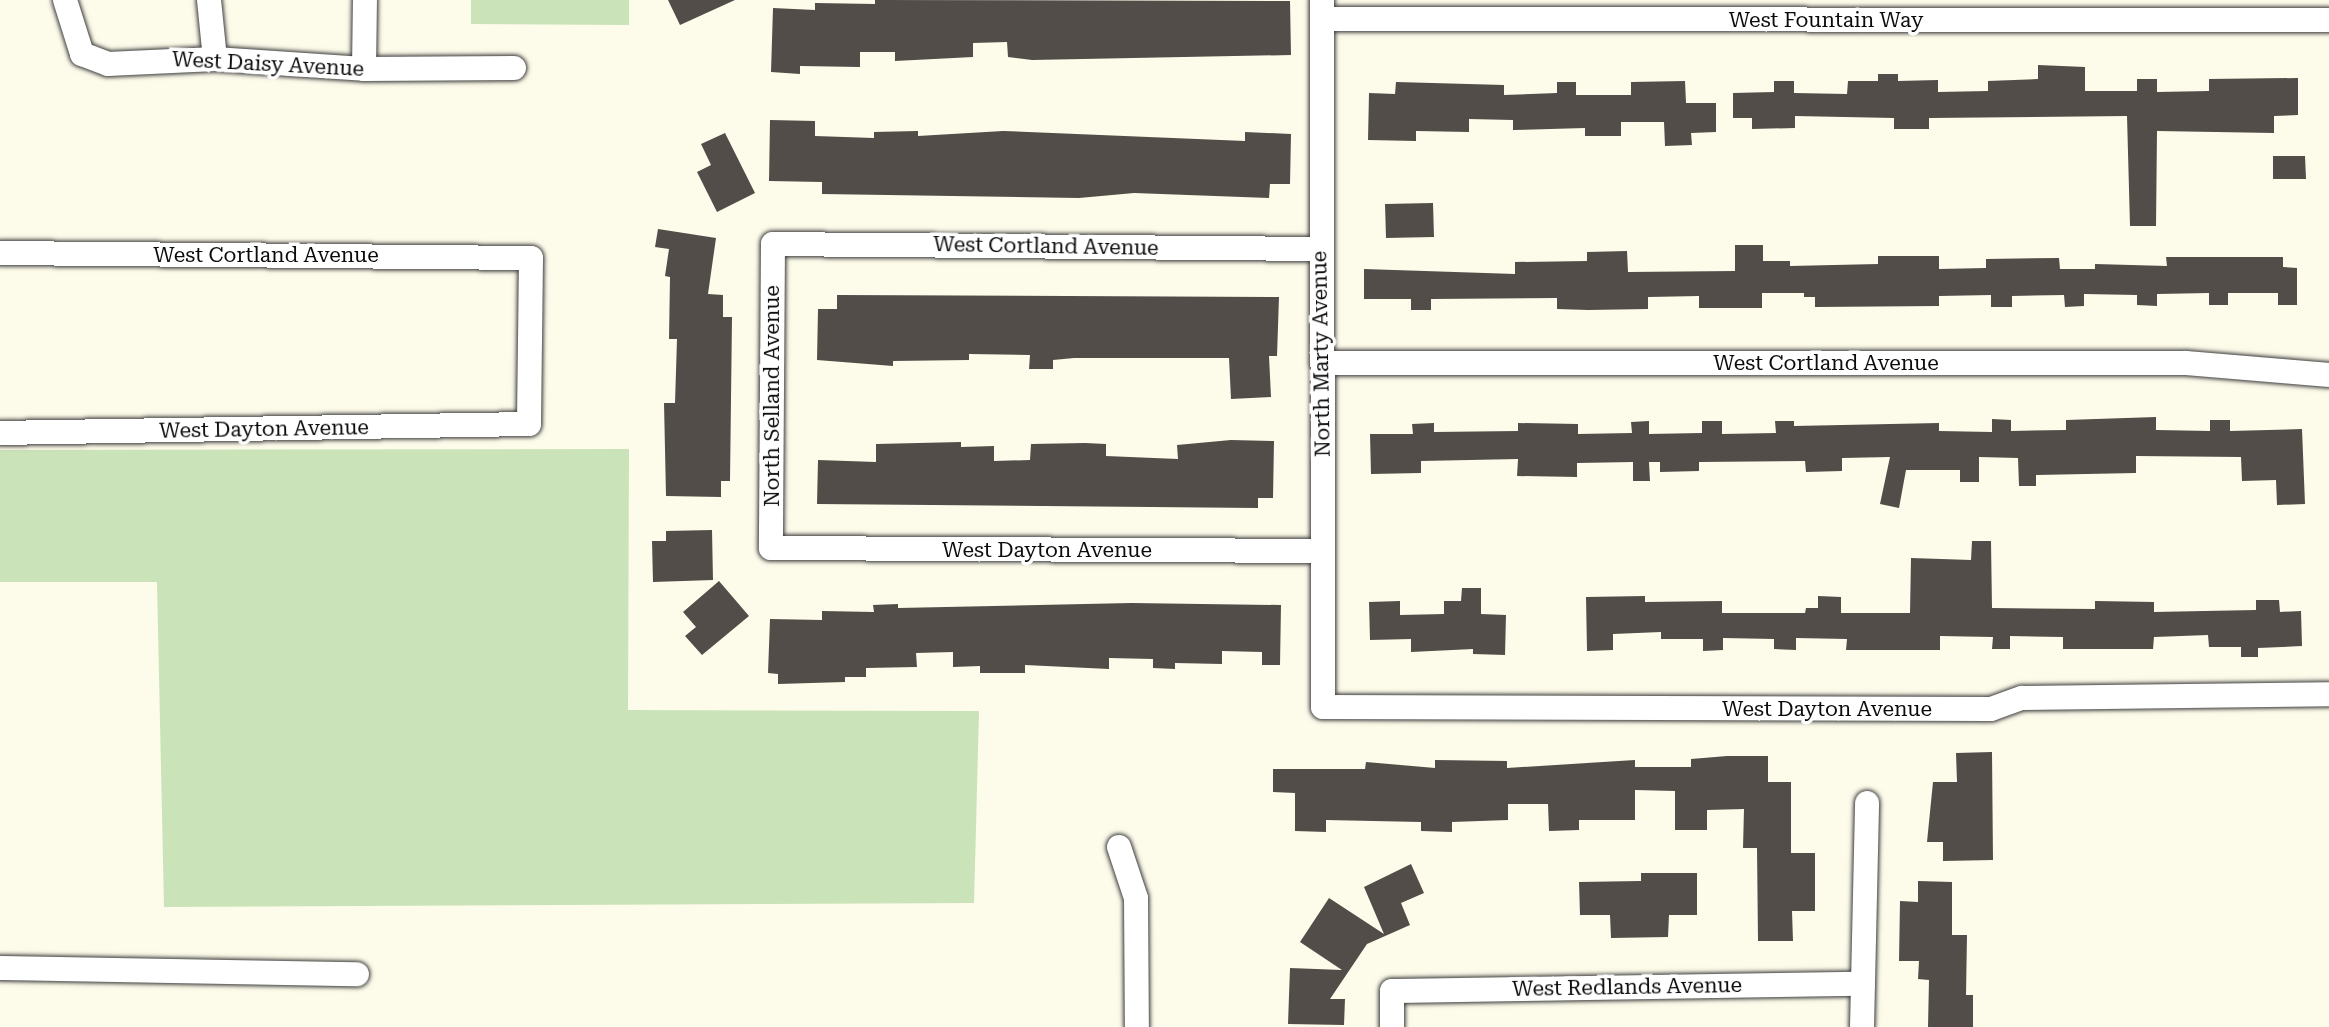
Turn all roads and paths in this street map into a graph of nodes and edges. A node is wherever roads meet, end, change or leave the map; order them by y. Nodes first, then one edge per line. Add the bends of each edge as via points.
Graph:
1 (65, 0) edge
2 (209, 0) edge
3 (365, 0) edge
4 (1322, 9) edge
5 (2329, 20) edge
6 (215, 59) junction
7 (514, 68) dead end
8 (364, 69) junction
9 (773, 244) joint
10 (1320, 249) junction
11 (0, 253) edge
12 (1323, 363) junction
13 (2329, 375) edge
14 (528, 424) joint
15 (0, 433) edge
16 (771, 548) joint
17 (1323, 551) junction
18 (2329, 694) edge
19 (1323, 708) joint
20 (1867, 803) dead end
21 (1119, 847) dead end
22 (0, 968) edge
23 (357, 974) dead end
24 (1863, 984) junction
25 (1137, 1027) edge
26 (1392, 1027) edge
27 (1862, 1027) edge

1 - 6 street, West Daisy Avenue via 82,54 108,64
2 - 6 street
3 - 8 street
4 - 5 street, West Fountain Way
4 - 10 street, North Marty Avenue
6 - 8 street, West Daisy Avenue
7 - 8 street, West Daisy Avenue
9 - 10 street, West Cortland Avenue
9 - 16 street, North Selland Avenue
10 - 12 street, North Marty Avenue
11 - 14 street, West Cortland Avenue via 531,258
12 - 13 street, West Cortland Avenue via 2186,363
12 - 17 street, North Marty Avenue
14 - 15 street, West Dayton Avenue
16 - 17 street, West Dayton Avenue
17 - 19 street, North Marty Avenue
18 - 19 street, West Dayton Avenue via 2022,698 1990,709
20 - 24 street
21 - 25 street via 1136,898
22 - 23 street
24 - 26 street, West Redlands Avenue via 1392,990
24 - 27 street

